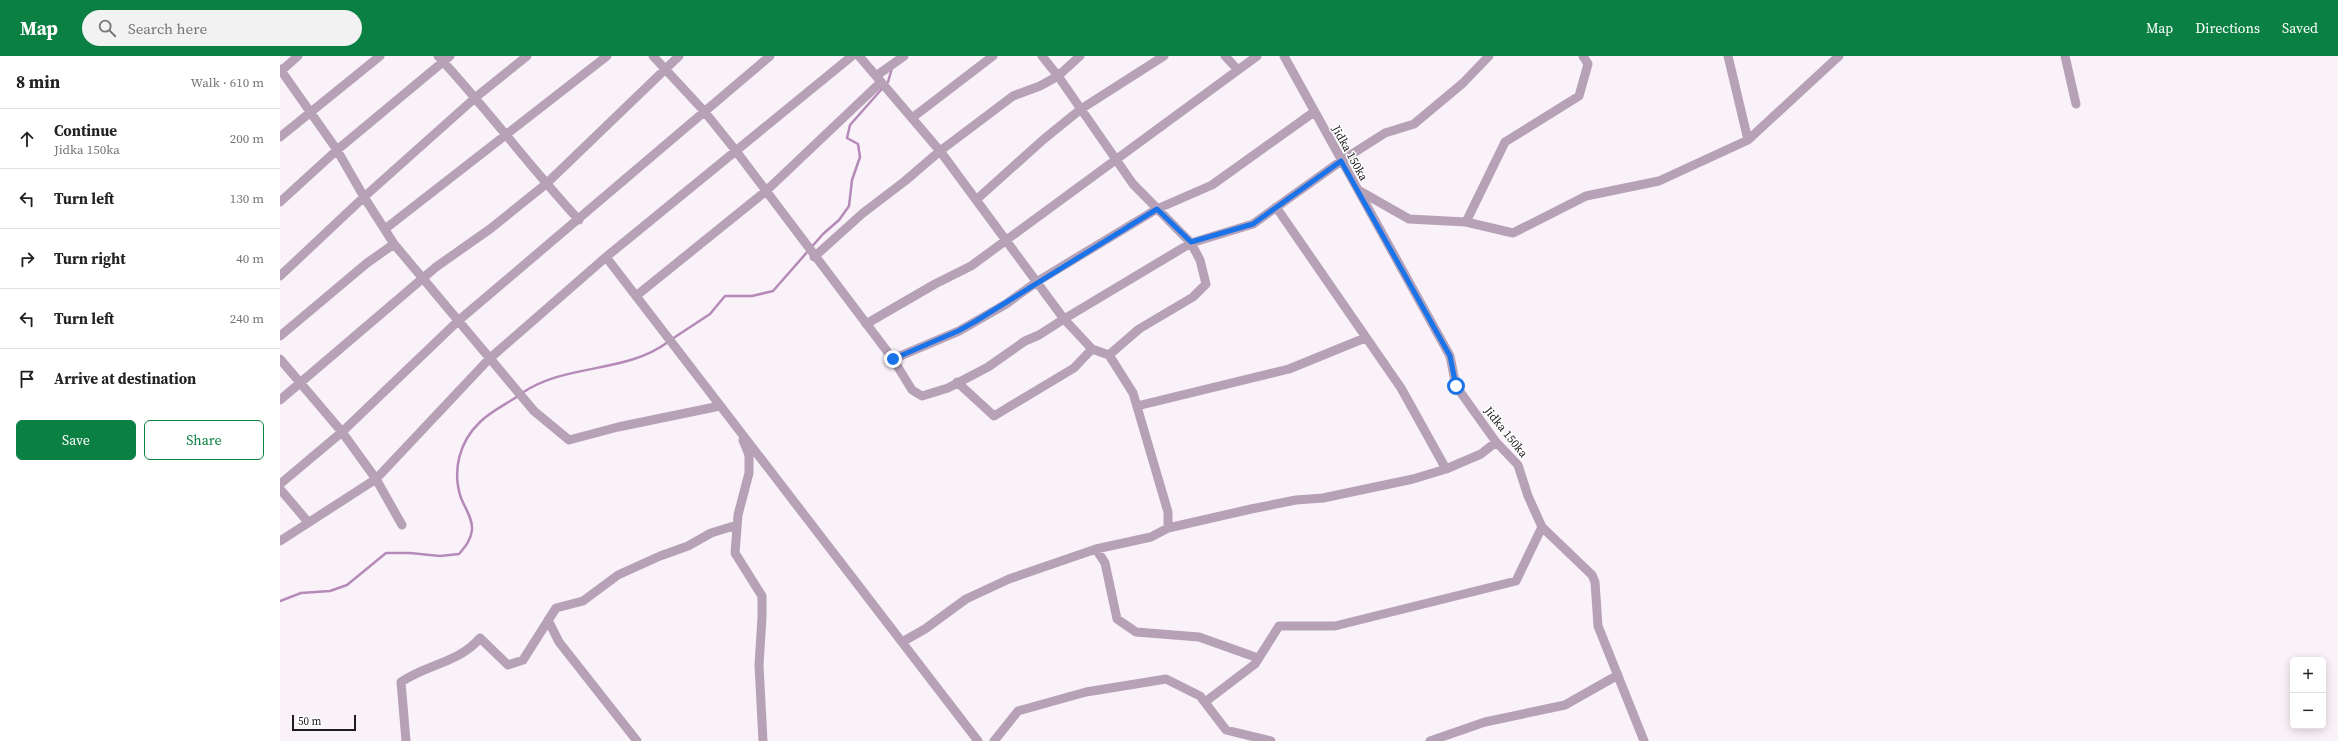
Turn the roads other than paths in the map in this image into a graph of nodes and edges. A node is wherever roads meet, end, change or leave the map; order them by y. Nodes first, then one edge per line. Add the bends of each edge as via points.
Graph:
1 (298, 56) edge
2 (380, 56) edge
3 (527, 56) edge
4 (607, 56) edge
5 (653, 56) edge
6 (679, 56) edge
7 (770, 56) edge
8 (852, 56) edge
9 (859, 56) edge
10 (904, 56) edge
11 (993, 56) edge
12 (1042, 56) edge
13 (1080, 56) edge
14 (1164, 56) edge
15 (1225, 56) edge
16 (1257, 56) edge
17 (1284, 56) edge
18 (1489, 56) edge
19 (1583, 56) edge
20 (1728, 56) edge
21 (1839, 56) edge
22 (2065, 56) edge
23 (444, 58) edge
24 (665, 69) junction
25 (1238, 70) junction
26 (280, 71) edge
27 (1058, 76) junction
28 (878, 79) junction
29 (476, 97) junction
30 (2076, 104) dead end
31 (1081, 109) junction
32 (704, 111) junction
33 (1314, 112) junction
34 (310, 113) junction
35 (912, 118) junction
36 (506, 135) junction
37 (280, 137) edge
38 (1748, 140) junction
39 (338, 150) junction
40 (736, 151) junction
41 (940, 151) junction
42 (1116, 161) junction
43 (1341, 161) junction
44 (546, 184) junction
45 (1356, 189) junction
46 (766, 191) junction
47 (364, 197) junction
48 (976, 200) junction
49 (280, 202) edge
50 (1276, 207) junction
51 (1157, 209) junction
52 (579, 220) junction
53 (1466, 222) junction
54 (385, 229) junction
55 (1006, 239) junction
56 (1191, 242) junction
57 (394, 244) junction
58 (606, 257) junction
59 (814, 257) junction
60 (280, 276) edge
61 (422, 279) junction
62 (1038, 281) junction
63 (636, 296) junction
64 (1064, 319) junction
65 (458, 321) junction
66 (866, 324) junction
67 (280, 336) edge
68 (1366, 338) junction
69 (1092, 348) junction
70 (1109, 355) junction
71 (280, 359) edge
72 (489, 359) junction
73 (893, 359) junction
74 (957, 382) junction
75 (300, 383) junction
76 (280, 400) edge
77 (720, 406) junction
78 (1137, 406) junction
79 (739, 430) junction
80 (342, 432) junction
81 (1496, 442) junction
82 (1446, 469) junction
83 (376, 478) junction
84 (280, 484) edge
85 (280, 489) edge
86 (308, 522) junction
87 (402, 525) dead end
88 (737, 525) junction
89 (1542, 527) junction
90 (1168, 528) junction
91 (280, 541) edge
92 (1096, 550) junction
93 (548, 620) junction
94 (902, 642) junction
95 (1258, 658) junction
96 (1618, 675) junction
97 (1205, 702) junction
98 (406, 741) edge
99 (637, 741) edge
100 (763, 741) edge
101 (978, 741) edge
102 (994, 741) edge
103 (1271, 741) edge
104 (1430, 741) edge
105 (1644, 741) edge

1 - 26 street
2 - 34 street
3 - 29 street
4 - 36 street
5 - 24 street
6 - 24 street
7 - 32 street
8 - 40 street
9 - 28 street
10 - 28 street
11 - 35 street
12 - 27 street
13 - 27 street
14 - 31 street
15 - 25 street
16 - 25 street
17 - 33 street, Jidka 150ka
18 - 43 street via 1463,83 1414,124 1385,133
19 - 53 street via 1588,64 1579,96 1505,142
20 - 38 street
21 - 38 street
22 - 30 street
23 - 29 street
23 - 39 street
24 - 32 street
24 - 44 street
25 - 42 street
26 - 34 street
27 - 31 street
27 - 41 street via 1014,96
28 - 35 street
28 - 46 street
29 - 36 street
29 - 47 street
31 - 42 street
31 - 48 street
32 - 40 street
32 - 52 street
33 - 43 street, Jidka 150ka
33 - 51 street via 1212,185
34 - 37 street
34 - 39 street
35 - 41 street
36 - 44 street
36 - 54 street
38 - 53 street via 1659,181 1586,196 1513,233
39 - 47 street
39 - 49 street
40 - 46 street
40 - 58 street
41 - 48 street
41 - 59 street via 863,213
42 - 51 street via 1133,184
42 - 55 street
43 - 45 street, Jidka 150ka
43 - 50 street
44 - 52 street
44 - 61 street
45 - 53 street via 1410,219
45 - 81 street, Jidka 150ka via 1450,356 1456,386
46 - 59 street
46 - 63 street
47 - 54 street
47 - 60 street
48 - 55 street
50 - 56 street via 1253,224
50 - 68 street
51 - 56 street
51 - 62 street
52 - 65 street
54 - 57 street
55 - 62 street
55 - 66 street via 971,266
56 - 64 street
56 - 70 street via 1200,260 1206,284 1193,297 1139,329
57 - 61 street
57 - 67 street via 367,263
58 - 63 street
58 - 72 street
59 - 66 street
61 - 65 street
61 - 75 street
62 - 64 street
62 - 73 street via 1006,304 958,331
63 - 77 street
64 - 69 street
64 - 74 street via 988,367
65 - 72 street
65 - 80 street
66 - 73 street
68 - 78 street via 1289,369
68 - 82 street via 1401,388
69 - 70 street
69 - 74 street via 1074,368 994,416
70 - 78 street via 1133,393
71 - 75 street
72 - 77 street via 534,411 569,440
72 - 83 street
73 - 74 street via 912,390 922,396
75 - 76 street
75 - 80 street
77 - 79 street
78 - 90 street via 1168,512
79 - 88 street via 749,455 749,473
79 - 94 street
80 - 83 street
80 - 84 street
81 - 82 street via 1481,454
81 - 89 street, Jidka 150ka via 1518,465
82 - 90 street via 1413,479
83 - 86 street
83 - 87 street
85 - 86 street
86 - 91 street
88 - 93 street via 711,533 688,546 618,575 583,601 556,608
88 - 100 street via 735,553 762,596 759,665
89 - 95 street via 1516,581 1335,626 1279,626
89 - 96 street, Jidka 150ka via 1592,575 1595,582 1596,620
90 - 92 street via 1151,538
92 - 94 street via 1009,579 966,599 925,629
92 - 95 street via 1105,563 1117,619 1136,632 1200,637
93 - 98 street via 523,660 508,665 480,638 471,648 449,662 412,675 401,682
93 - 99 street via 559,642
94 - 101 street
95 - 97 street via 1255,664
96 - 104 street via 1565,705 1485,722
96 - 105 street, Jidka 150ka
97 - 102 street via 1200,696 1166,679 1086,692 1018,711
97 - 103 street via 1226,730

